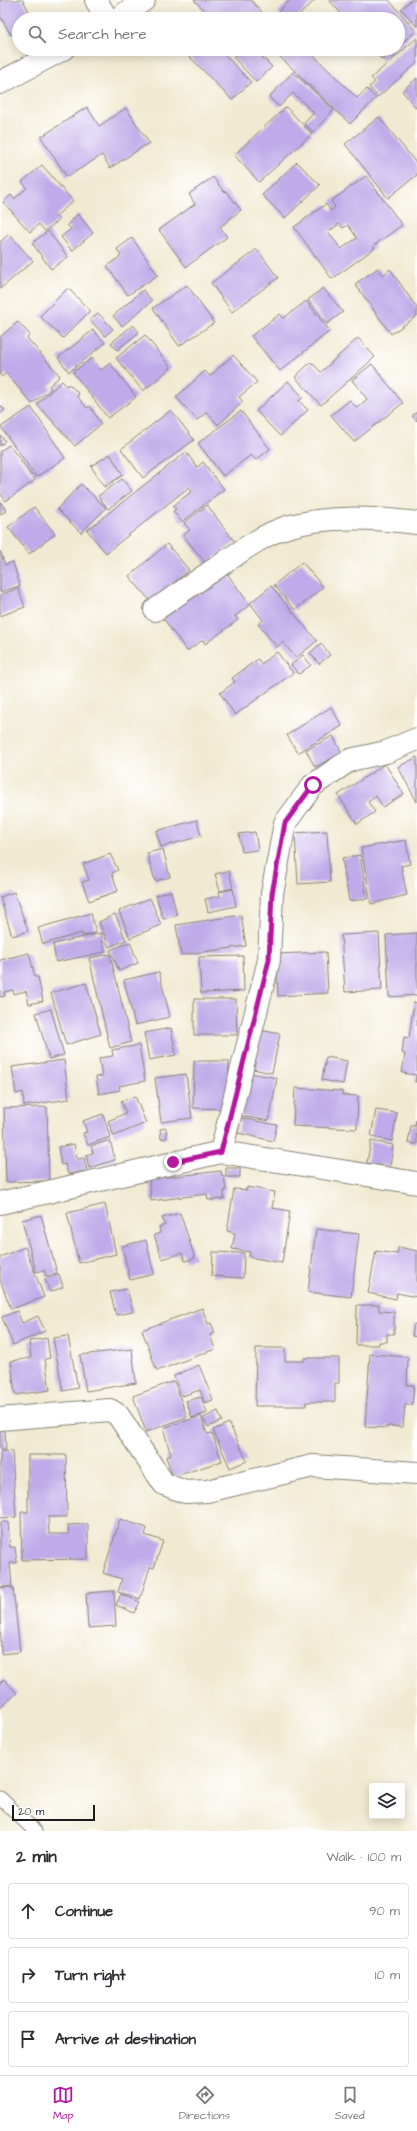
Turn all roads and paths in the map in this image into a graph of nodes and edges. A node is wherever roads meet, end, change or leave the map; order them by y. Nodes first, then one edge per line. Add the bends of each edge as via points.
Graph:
1 (96, 0) edge
2 (144, 0) edge
3 (104, 12) edge
4 (127, 12) edge
5 (51, 56) edge
6 (0, 83) edge
7 (417, 523) edge
8 (155, 610) dead end
9 (417, 739) edge
10 (221, 1152) junction
11 (417, 1183) edge
12 (0, 1203) edge
13 (0, 1419) edge
14 (416, 1474) edge
15 (0, 1798) edge
16 (35, 1831) edge

1 - 3 street
2 - 4 street
5 - 6 street
7 - 8 street via 378,518 346,519 312,521 285,528 249,546
9 - 10 street via 386,752 350,760 313,785 285,823 272,894 269,960
10 - 11 street
10 - 12 street
13 - 14 street via 110,1410 118,1415 164,1484 185,1492 206,1491 313,1466
15 - 16 lane

